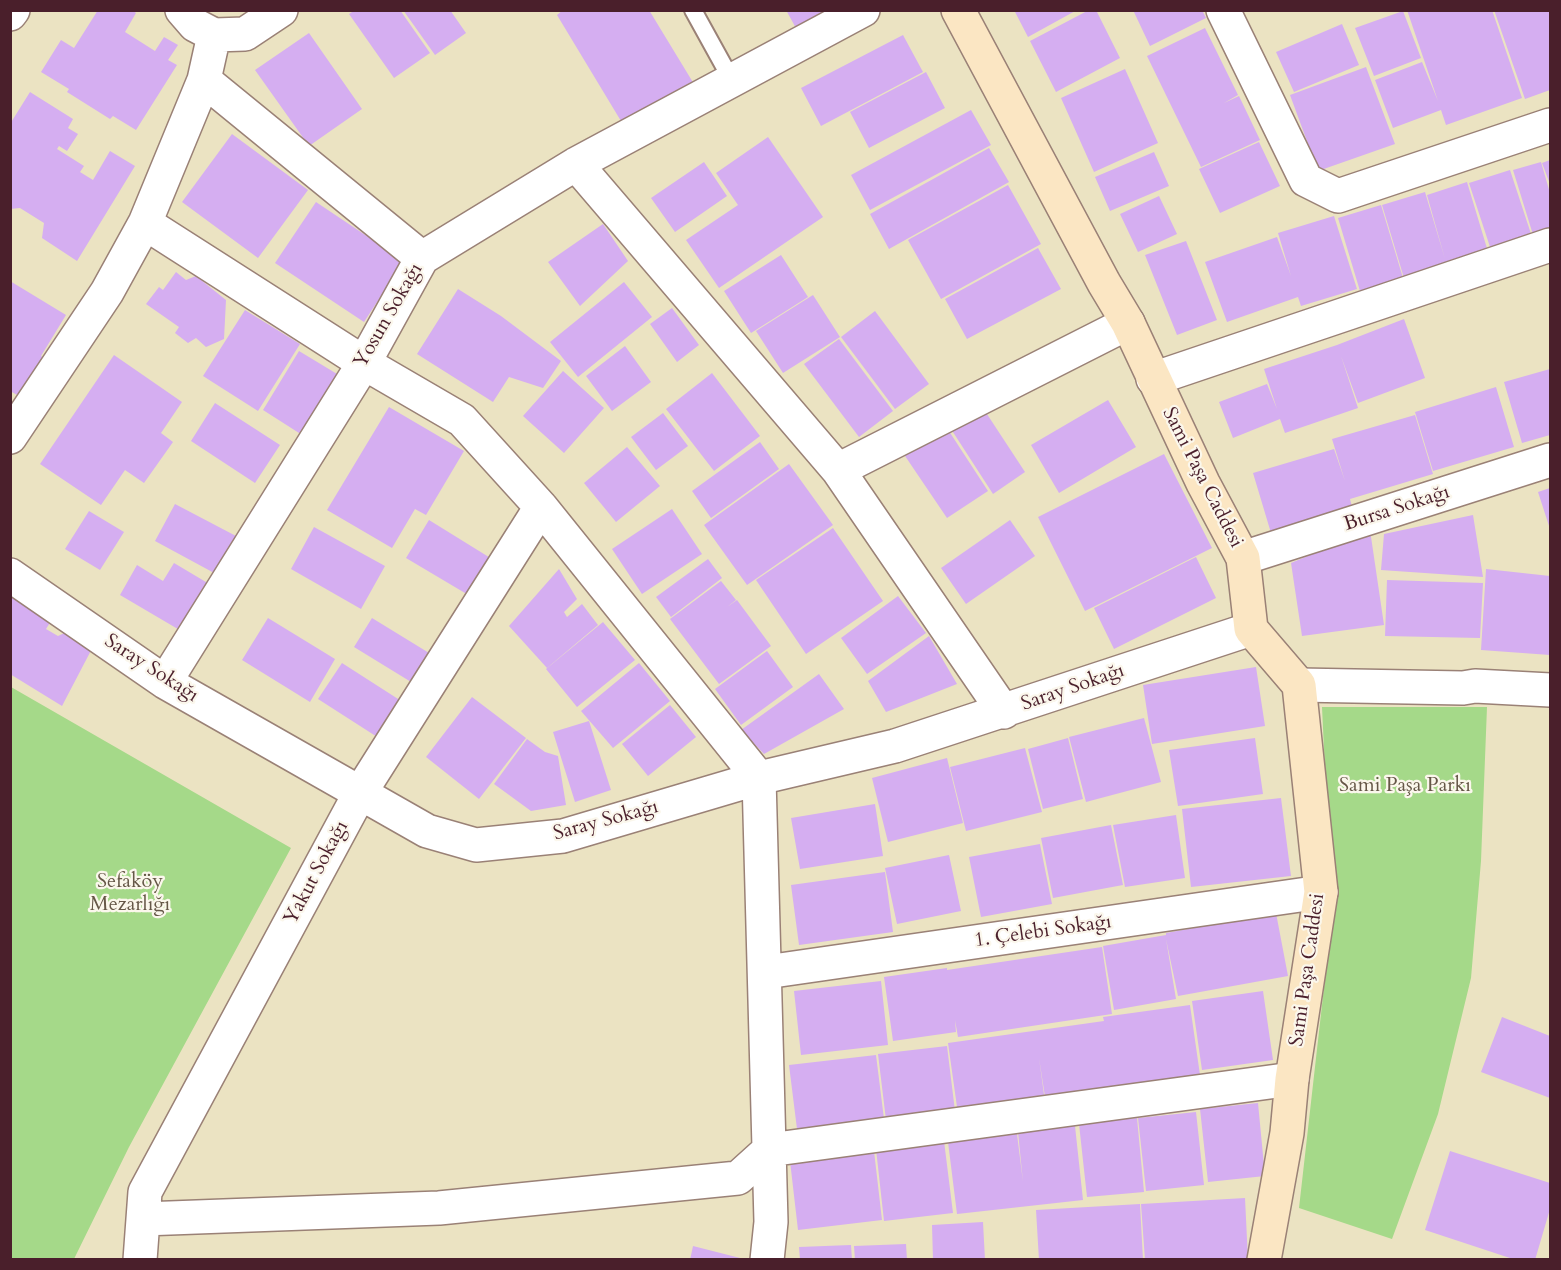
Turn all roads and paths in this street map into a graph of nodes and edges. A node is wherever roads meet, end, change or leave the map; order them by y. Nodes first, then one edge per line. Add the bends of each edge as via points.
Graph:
1 (182, 10) edge
2 (281, 10) edge
3 (693, 10) edge
4 (863, 10) edge
5 (958, 10) edge
6 (1223, 10) edge
7 (214, 35) junction
8 (204, 80) junction
9 (730, 82) junction
10 (1551, 125) edge
11 (576, 164) junction
12 (144, 223) junction
13 (1551, 245) edge
14 (422, 258) junction
15 (1128, 323) junction
16 (364, 363) junction
17 (1153, 379) junction
18 (10, 437) edge
19 (1551, 460) edge
20 (838, 470) junction
21 (541, 507) junction
22 (1243, 558) junction
23 (10, 575) edge
24 (1251, 629) junction
25 (165, 682) junction
26 (1299, 685) junction
27 (1551, 690) edge
28 (1004, 712) junction
29 (759, 777) junction
30 (360, 793) junction
31 (1321, 892) junction
32 (766, 972) junction
33 (1292, 1078) junction
34 (769, 1150) junction
35 (143, 1219) junction
36 (140, 1260) edge
37 (767, 1260) edge
38 (1264, 1260) edge

1 - 7 street via 195,25
2 - 7 street via 245,34
3 - 9 lane
4 - 9 street, Yosun Sokağı
5 - 15 street, Sami Paşa Caddesi
6 - 10 street via 1306,180 1338,196
7 - 8 street
8 - 12 street
8 - 14 street
9 - 11 street, Yosun Sokağı
11 - 14 street, Yosun Sokağı
11 - 20 street
12 - 16 street
12 - 18 street via 107,292
13 - 17 street
14 - 16 street, Yosun Sokağı
15 - 17 street, Sami Paşa Caddesi
15 - 20 street
16 - 21 street via 462,420
16 - 25 street, Yosun Sokağı
17 - 22 street, Sami Paşa Caddesi
19 - 22 street, Bursa Sokağı
20 - 28 street
21 - 29 street
21 - 30 street, Yakut Sokağı
22 - 24 street, Sami Paşa Caddesi
23 - 25 street, Saray Sokağı
24 - 26 street
24 - 28 street, Saray Sokağı
25 - 30 street, Saray Sokağı
26 - 27 street
26 - 31 street, Sami Paşa Caddesi
28 - 29 street, Saray Sokağı via 895,746
29 - 30 street, Saray Sokağı via 563,836 476,845 427,831
29 - 32 street
30 - 35 street, Yakut Sokağı via 145,1192
31 - 32 street, 1. Çelebi Sokağı
31 - 33 street, Sami Paşa Caddesi
32 - 34 street
33 - 34 street
33 - 38 street, Sami Paşa Caddesi via 1287,1133
34 - 35 street via 738,1178 439,1208
34 - 37 street via 771,1222
35 - 36 street, Yakut Sokağı

